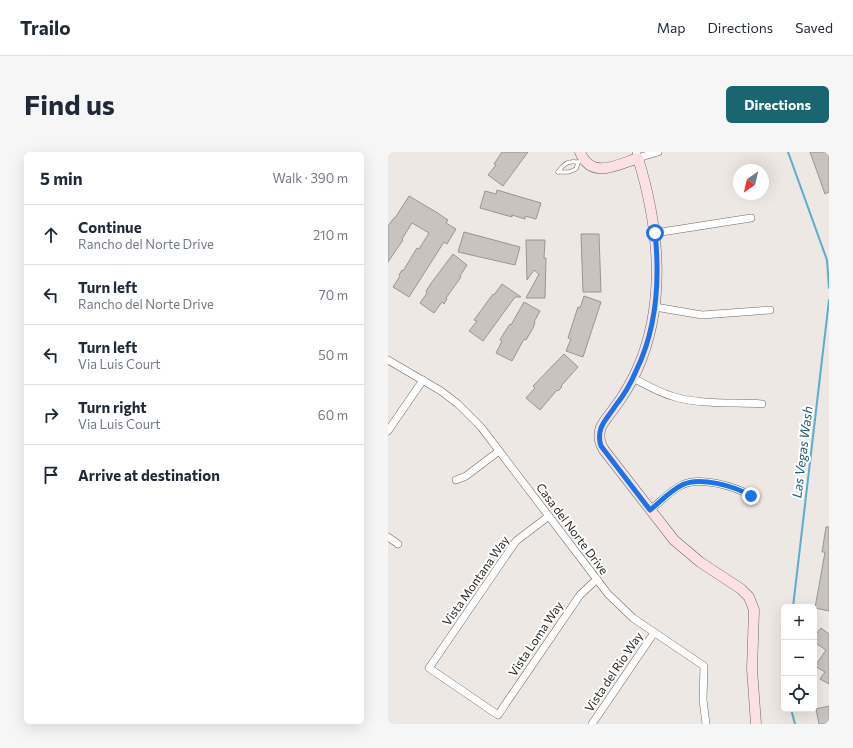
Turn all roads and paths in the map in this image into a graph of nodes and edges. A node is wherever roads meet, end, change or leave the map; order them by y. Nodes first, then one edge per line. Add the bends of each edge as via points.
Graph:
1 (658, 152) edge
2 (637, 155) edge
3 (580, 158) edge
4 (752, 218) dead end
5 (655, 233) junction
6 (655, 307) junction
7 (770, 310) dead end
8 (388, 360) edge
9 (633, 378) junction
10 (423, 380) junction
11 (762, 404) dead end
12 (388, 431) edge
13 (499, 450) junction
14 (456, 480) dead end
15 (751, 496) dead end
16 (650, 510) junction
17 (549, 516) junction
18 (388, 537) edge
19 (398, 544) dead end
20 (597, 579) junction
21 (654, 633) junction
22 (498, 716) joint
23 (592, 724) edge
24 (706, 724) edge
25 (756, 724) edge

1 - 2 street
2 - 3 street via 604,169 593,167
2 - 5 street
3 - 3 lane via 564,165 558,172 576,169
4 - 5 street
5 - 6 street
6 - 7 street via 702,315
6 - 9 street via 647,344
8 - 10 street, Casa del Norte Drive
9 - 11 street via 681,399
9 - 16 street via 604,422 600,441 604,450
10 - 12 street
10 - 13 street, Casa del Norte Drive via 458,404
13 - 14 street via 466,476
13 - 17 street, Casa del Norte Drive
15 - 16 street via 733,487 692,482 678,488
16 - 25 street via 682,548 745,592 752,602 752,669
17 - 20 street, Casa del Norte Drive
17 - 22 street, Vista Montana Way via 516,542 429,668
18 - 19 street
20 - 21 street, Casa del Norte Drive via 608,594 633,618
20 - 22 street, Vista Loma Way via 580,595
21 - 23 street, Vista del Rio Way
21 - 24 street, Casa del Norte Drive via 704,666 703,700

